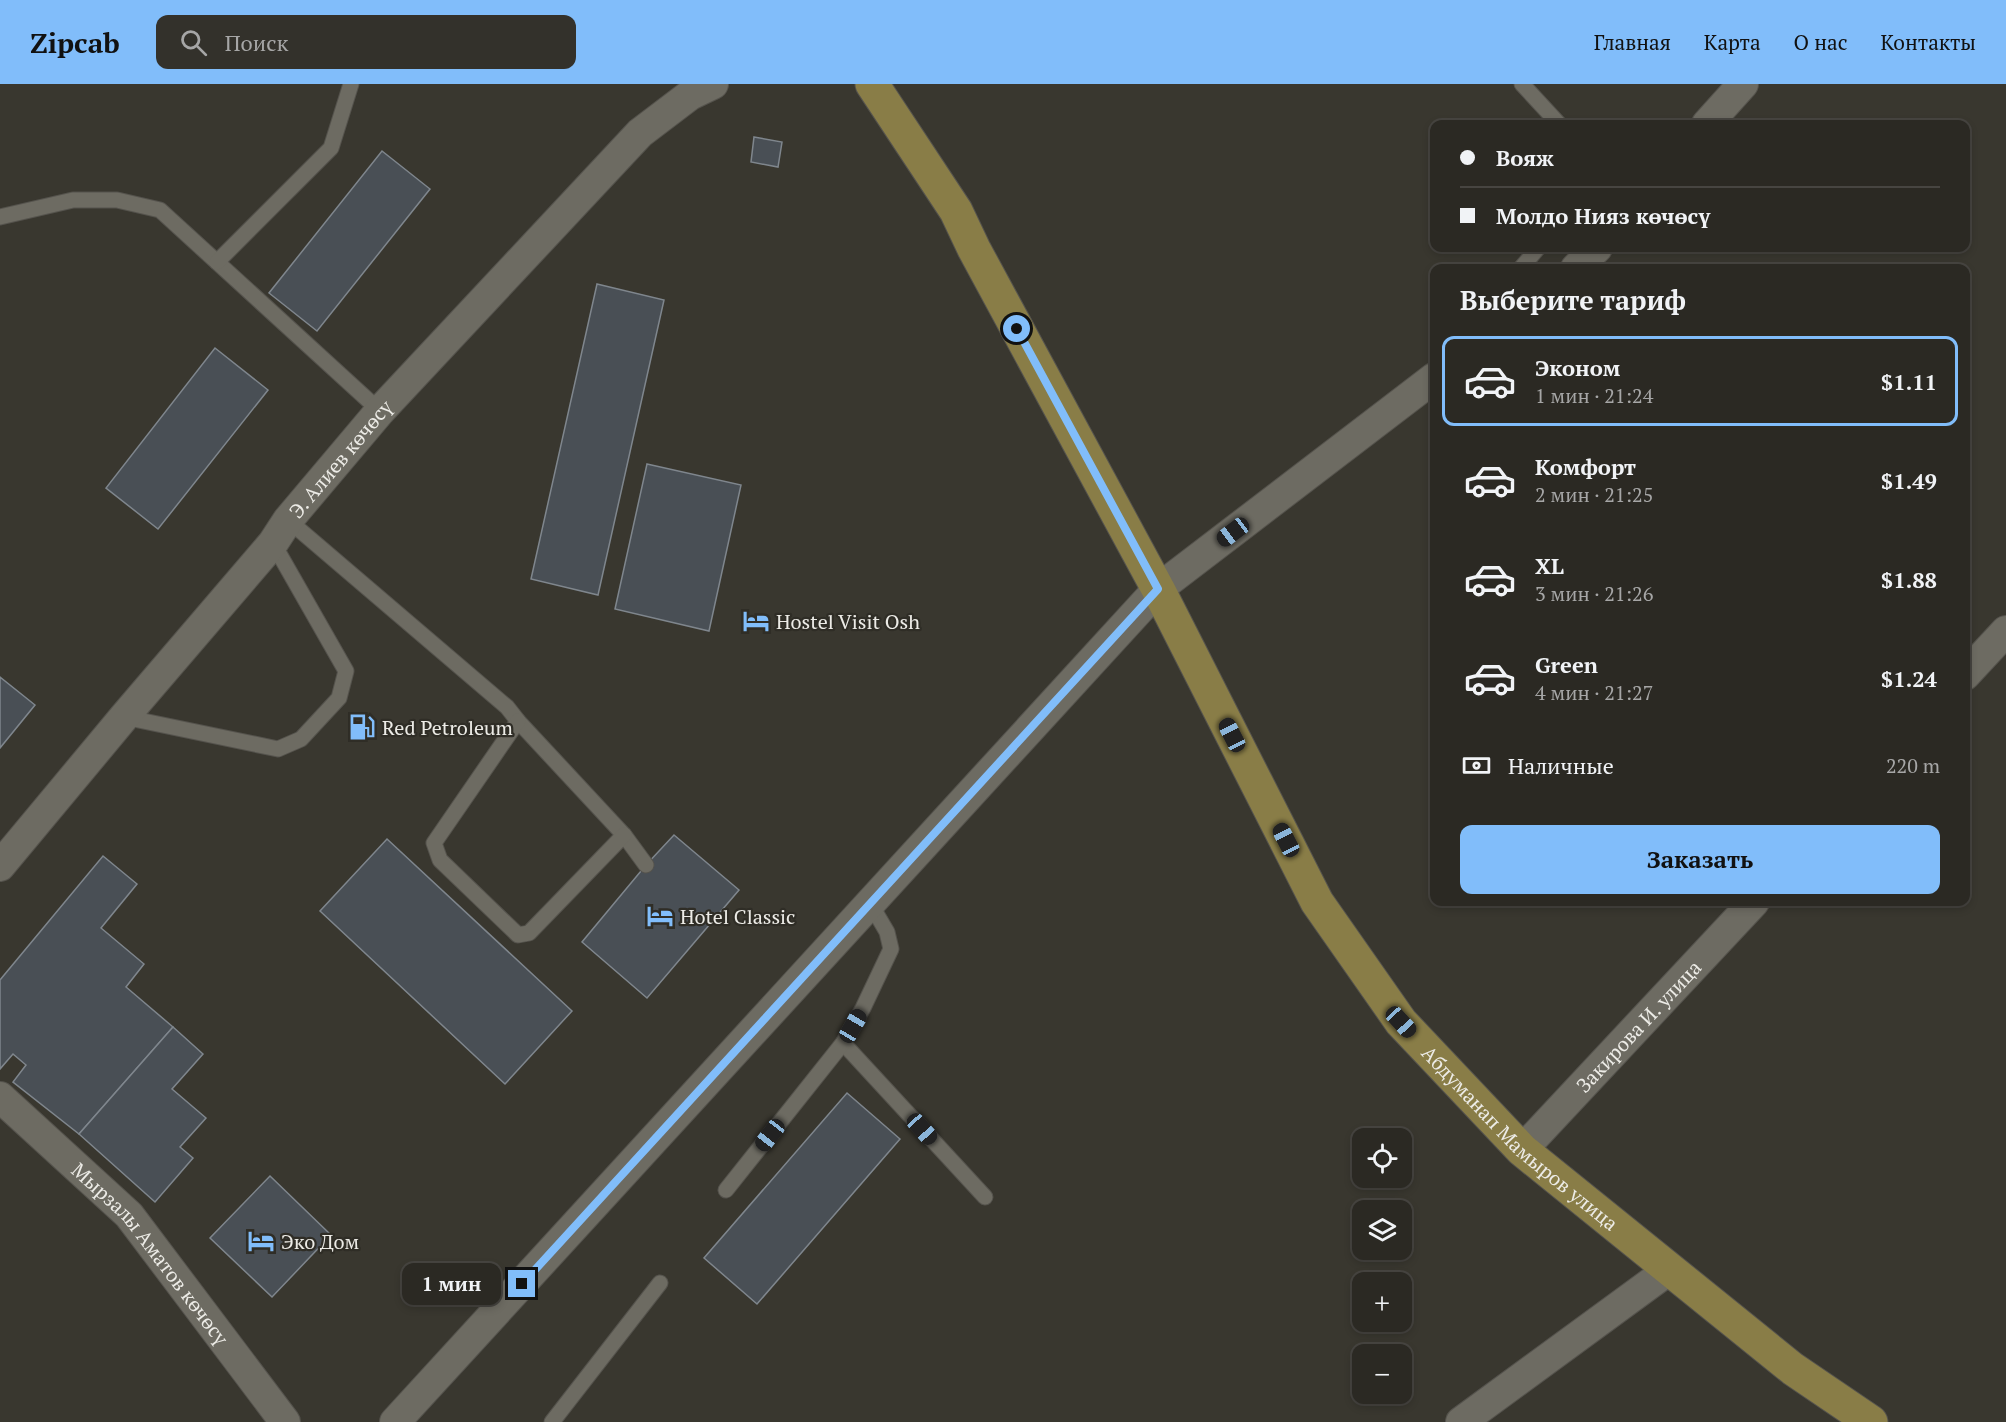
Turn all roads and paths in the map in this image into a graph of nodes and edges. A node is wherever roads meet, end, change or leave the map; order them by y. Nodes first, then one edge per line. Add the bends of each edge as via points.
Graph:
1 (351, 84) edge
2 (713, 84) edge
3 (872, 84) edge
4 (1522, 84) edge
5 (1743, 84) edge
6 (1555, 120) edge
7 (1711, 120) edge
8 (0, 217) edge
9 (1535, 252) edge
10 (1594, 252) edge
11 (217, 262) junction
12 (1524, 264) edge
13 (1580, 264) edge
14 (1430, 381) edge
15 (380, 411) junction
16 (281, 532) junction
17 (1158, 589) junction
18 (2006, 631) edge
19 (1970, 670) edge
20 (124, 717) junction
21 (518, 721) junction
22 (624, 835) junction
23 (646, 865) dead end
24 (0, 866) edge
25 (870, 903) junction
26 (1750, 906) edge
27 (843, 1043) junction
28 (0, 1097) edge
29 (1522, 1150) junction
30 (726, 1190) dead end
31 (985, 1197) dead end
32 (1670, 1269) junction
33 (660, 1283) dead end
34 (285, 1422) edge
35 (395, 1422) edge
36 (552, 1422) edge
37 (1461, 1422) edge
38 (1871, 1422) edge

1 - 11 lane via 331,148
2 - 15 street, Э. Алиев көчөсү via 690,95 640,133
3 - 17 main road, Абдуманап Мамыров улица via 956,211
4 - 6 lane
5 - 7 street
8 - 11 lane via 73,200 117,200 160,210
9 - 12 lane
10 - 13 street
11 - 15 lane
14 - 17 street
15 - 16 street, Э. Алиев көчөсү
16 - 20 street, Э. Алиев көчөсү
16 - 20 lane via 346,670 339,698 301,739 278,749
16 - 21 lane via 507,707
17 - 25 street
17 - 29 main road, Абдуманап Мамыров улица via 1317,902 1401,1022
18 - 19 street
20 - 24 street, Э. Алиев көчөсү
21 - 22 lane
21 - 22 lane via 434,843 440,860 518,935 530,933
22 - 23 lane
25 - 27 lane via 887,932 891,949
25 - 35 street
26 - 29 street, Закирова И. улица
27 - 30 lane
27 - 31 lane
28 - 34 street, Мырзалы Аматов көчөсү via 129,1215
29 - 32 main road, Абдуманап Мамыров улица
32 - 37 street
32 - 38 main road, Абдуманап Мамыров улица via 1792,1369
33 - 36 lane

